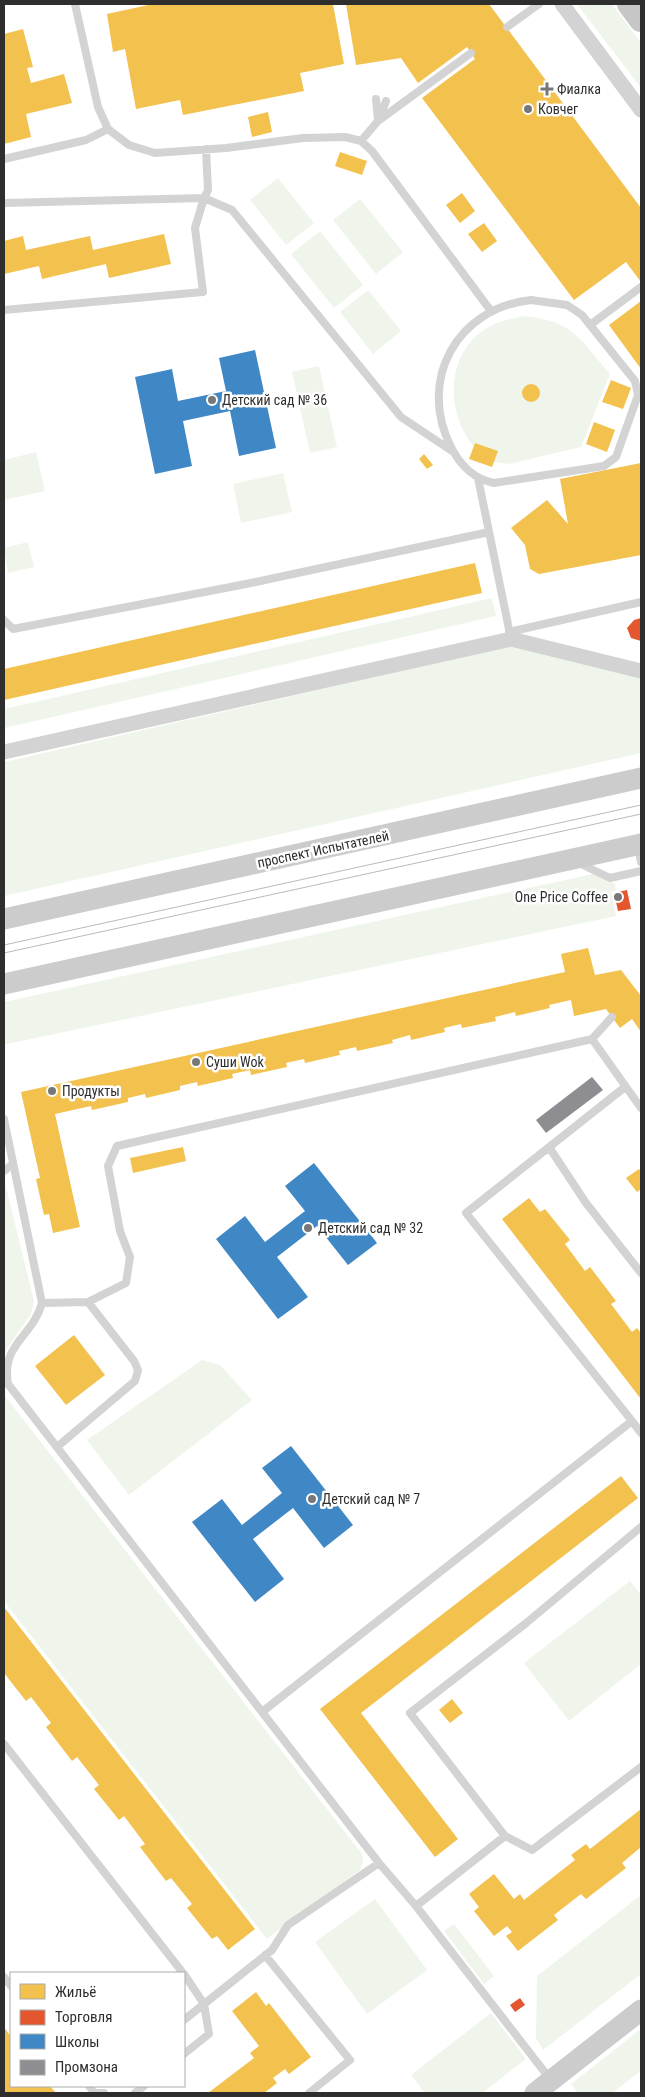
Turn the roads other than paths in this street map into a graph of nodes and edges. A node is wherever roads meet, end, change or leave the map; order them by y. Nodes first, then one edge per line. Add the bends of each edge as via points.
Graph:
1 (75, 4) edge
2 (539, 4) edge
3 (562, 4) edge
4 (629, 4) edge
5 (641, 20) edge
6 (507, 27) dead end
7 (471, 53) dead end
8 (376, 99) dead end
9 (386, 101) dead end
10 (641, 110) edge
11 (378, 121) junction
12 (108, 129) junction
13 (361, 141) junction
14 (206, 149) junction
15 (4, 159) edge
16 (204, 198) junction
17 (4, 203) edge
18 (641, 287) edge
19 (4, 310) edge
20 (490, 311) junction
21 (590, 324) junction
22 (454, 452) junction
23 (478, 478) junction
24 (489, 532) junction
25 (641, 602) edge
26 (4, 620) edge
27 (510, 636) junction
28 (641, 671) edge
29 (4, 752) edge
30 (641, 778) edge
31 (640, 850) edge
32 (572, 860) junction
33 (641, 871) edge
34 (4, 919) edge
35 (4, 984) edge
36 (612, 1017) dead end
37 (592, 1039) junction
38 (625, 1087) junction
39 (641, 1108) edge
40 (4, 1119) edge
41 (549, 1147) junction
42 (13, 1164) junction
43 (4, 1171) edge
44 (641, 1273) edge
45 (88, 1302) junction
46 (42, 1303) junction
47 (6, 1386) edge
48 (632, 1421) junction
49 (641, 1433) edge
50 (56, 1447) junction
51 (641, 1528) edge
52 (262, 1712) junction
53 (4, 1744) edge
54 (641, 1767) edge
55 (505, 1836) junction
56 (379, 1863) junction
57 (416, 1906) junction
58 (265, 1955) junction
59 (182, 1972) edge
60 (185, 1976) edge
61 (204, 2004) junction
62 (641, 2010) edge
63 (185, 2019) edge
64 (185, 2053) edge
65 (543, 2087) edge
66 (94, 2093) edge
67 (104, 2093) edge
68 (309, 2093) edge

1 - 12 lane via 98,107
2 - 6 lane
3 - 10 street
4 - 5 main road
7 - 11 lane
8 - 11 lane
9 - 11 lane
11 - 13 lane
12 - 14 lane via 129,145 155,153
12 - 15 lane via 86,140
13 - 14 lane via 345,137 303,138
13 - 20 lane via 372,151
14 - 16 lane via 208,190
16 - 17 lane
16 - 19 lane via 195,228 203,292
16 - 22 lane via 232,210 400,418
18 - 21 lane
20 - 21 lane via 510,302 550,301 567,305
20 - 22 lane via 457,340 443,368 438,406 445,434
21 - 23 lane via 638,387 616,457 604,466 494,483
22 - 23 lane
23 - 24 lane
24 - 26 lane via 14,629
24 - 27 lane
25 - 27 lane
27 - 28 street
27 - 29 street
30 - 34 main road, проспект Испытателей
31 - 32 main road
32 - 33 lane via 610,878
32 - 35 main road
36 - 37 lane
37 - 38 lane
37 - 45 lane via 117,1146 108,1166 120,1231 130,1257 126,1283
38 - 39 lane
38 - 41 lane
40 - 42 lane
41 - 44 lane via 586,1203
41 - 48 lane via 466,1213
42 - 43 lane
42 - 46 lane
45 - 46 lane
45 - 50 lane via 138,1370 135,1381
46 - 47 lane via 38,1316 11,1351
47 - 50 lane
48 - 49 lane
48 - 52 lane
50 - 52 lane
51 - 55 lane via 410,1713
52 - 56 lane
53 - 59 lane
54 - 55 lane via 532,1850
55 - 57 lane
56 - 57 lane
56 - 58 lane via 288,1925 272,1950
57 - 65 lane
58 - 61 lane
58 - 68 lane via 350,2060
60 - 61 lane
61 - 63 lane
61 - 64 lane via 209,2034
62 - 65 main road
66 - 67 lane

